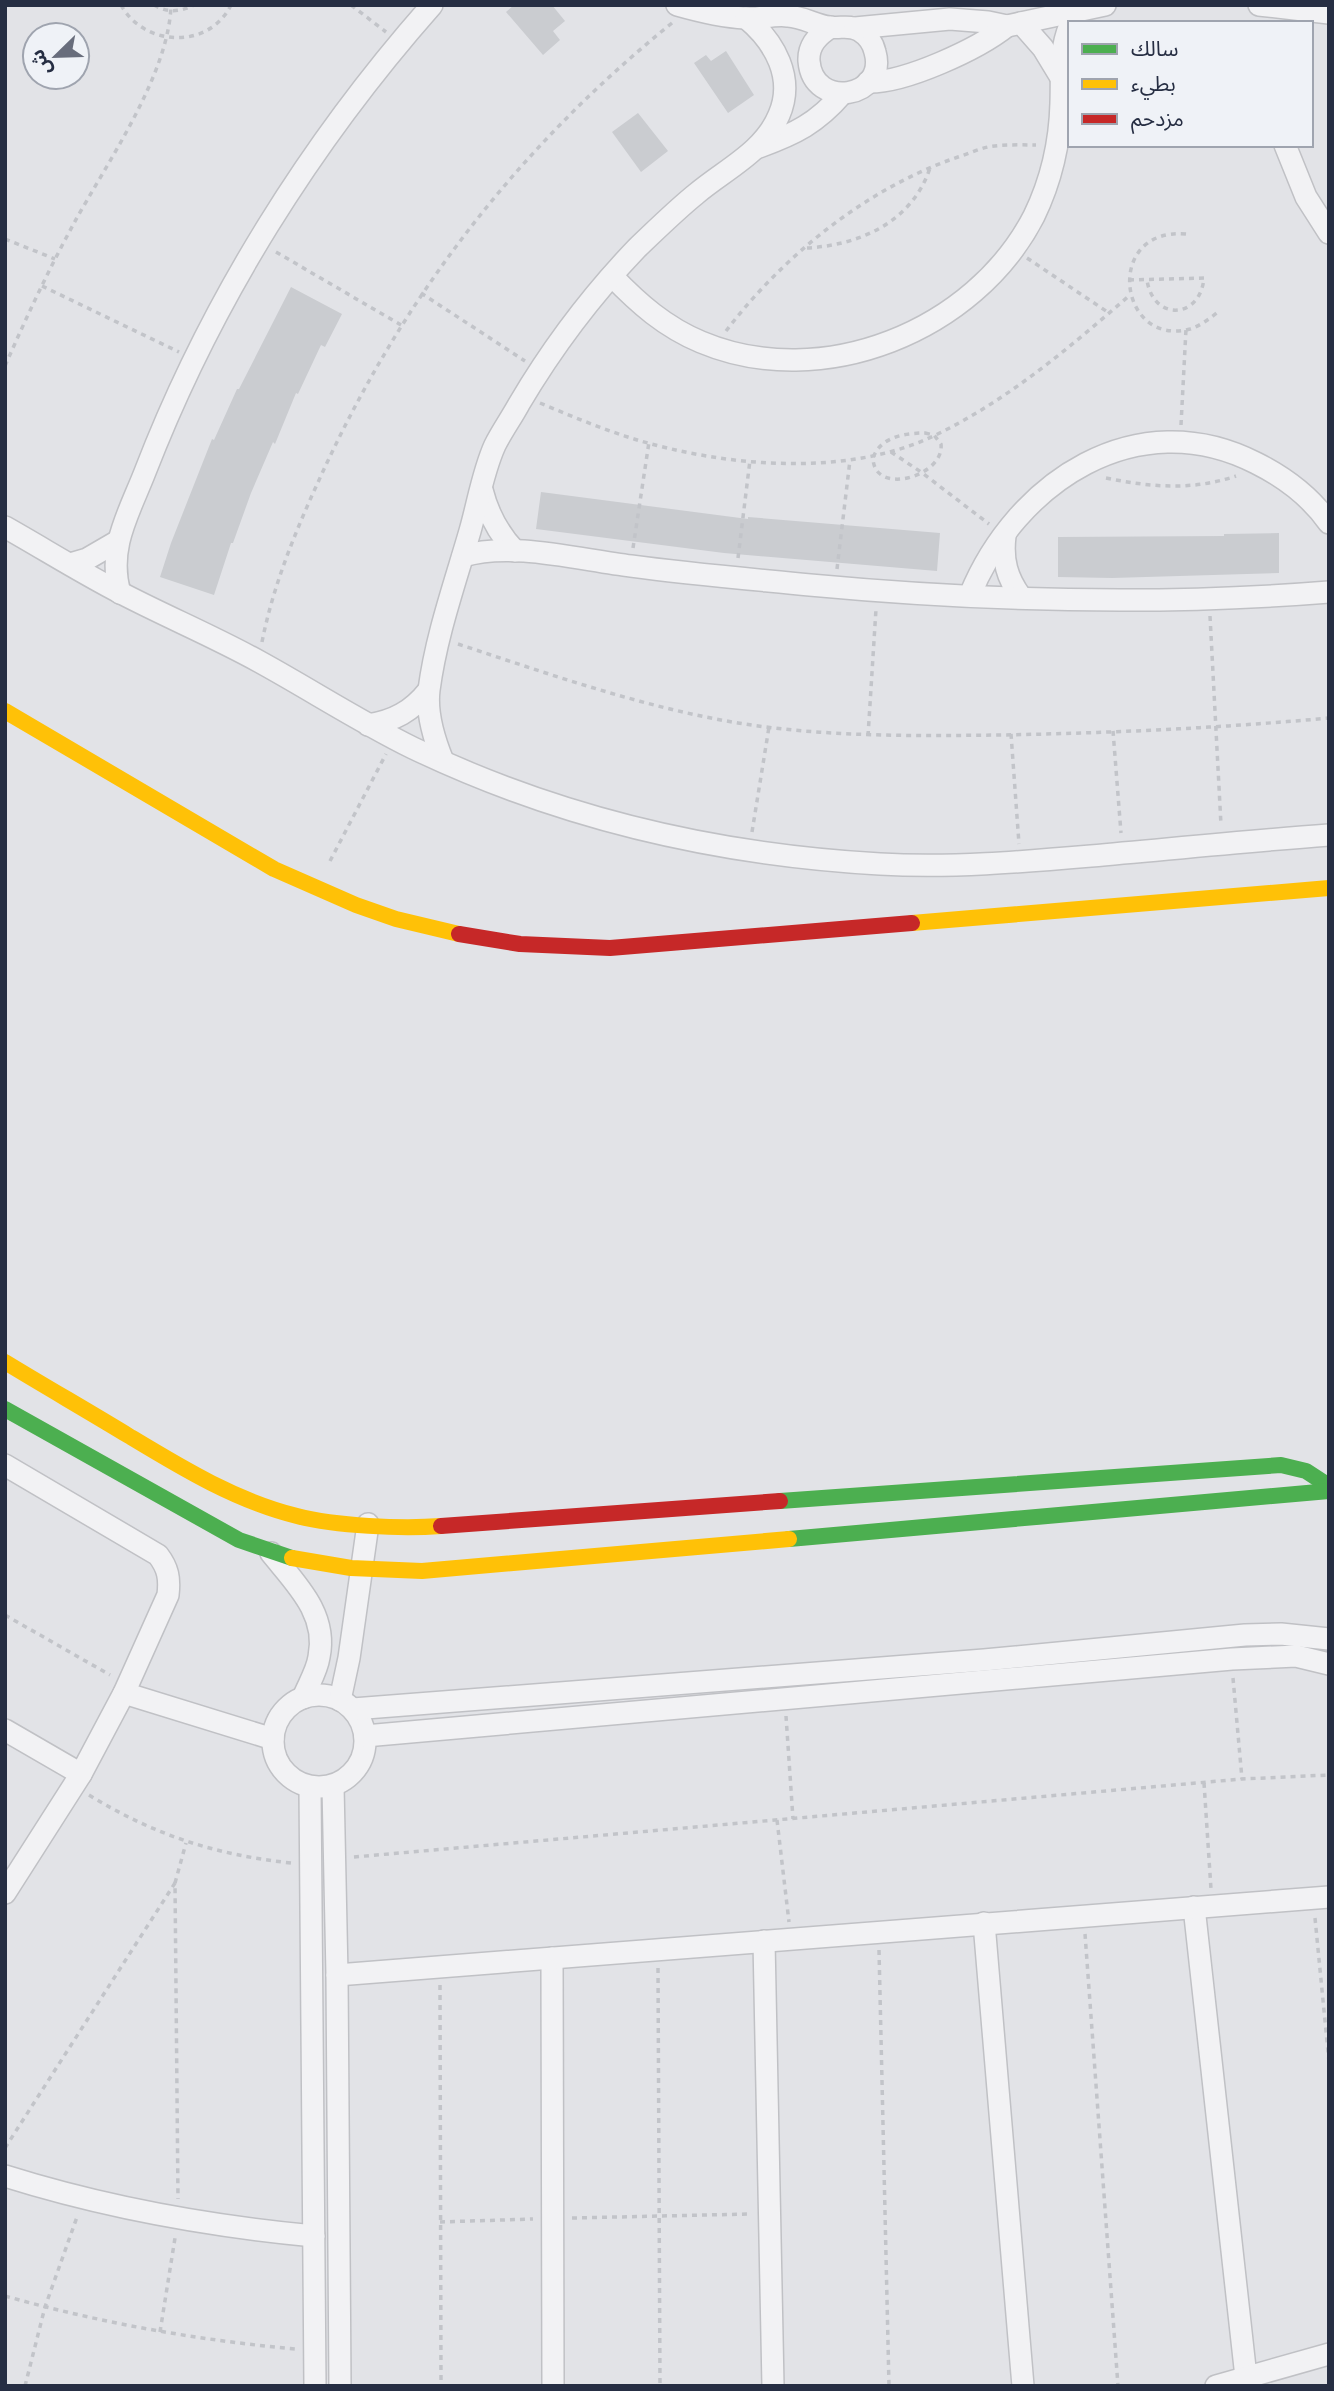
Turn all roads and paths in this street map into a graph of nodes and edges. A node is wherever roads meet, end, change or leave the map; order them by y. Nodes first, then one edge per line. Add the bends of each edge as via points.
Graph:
1 (121, 5) edge
2 (154, 5) edge
3 (171, 5) edge
4 (194, 5) edge
5 (231, 5) edge
6 (351, 5) edge
7 (432, 5) edge
8 (1105, 5) edge
9 (683, 7) edge
10 (171, 12) junction
11 (1270, 12) edge
12 (1329, 13) edge
13 (746, 18) junction
14 (1073, 20) edge
15 (1014, 25) junction
16 (831, 27) junction
17 (855, 27) junction
18 (1068, 33) edge
19 (166, 38) junction
20 (400, 42) junction
21 (810, 68) junction
22 (783, 72) junction
23 (1060, 76) junction
24 (868, 82) junction
25 (842, 94) junction
26 (1057, 144) junction
27 (1286, 147) edge
28 (757, 148) junction
29 (931, 166) junction
30 (1329, 233) edge
31 (1186, 234) dead end
32 (5, 239) edge
33 (258, 242) junction
34 (805, 248) junction
35 (1014, 248) junction
36 (55, 259) junction
37 (612, 276) junction
38 (1129, 280) junction
39 (1147, 280) junction
40 (42, 286) junction
41 (421, 293) junction
42 (1130, 295) junction
43 (1218, 312) dead end
44 (1110, 313) junction
45 (401, 325) junction
46 (1186, 330) junction
47 (714, 347) junction
48 (194, 359) junction
49 (5, 366) edge
50 (539, 370) junction
51 (523, 397) junction
52 (934, 435) junction
53 (649, 442) junction
54 (1180, 443) junction
55 (890, 452) junction
56 (874, 456) junction
57 (750, 460) junction
58 (850, 460) junction
59 (1264, 467) junction
60 (1071, 470) junction
61 (921, 472) junction
62 (482, 490) junction
63 (1329, 523) edge
64 (5, 527) edge
65 (1005, 536) junction
66 (118, 541) junction
67 (515, 551) junction
68 (463, 556) junction
69 (70, 564) junction
70 (630, 566) junction
71 (735, 578) junction
72 (835, 587) junction
73 (877, 590) junction
74 (1329, 592) edge
75 (120, 593) junction
76 (970, 595) junction
77 (1021, 597) junction
78 (1210, 600) junction
79 (440, 639) junction
80 (258, 661) junction
81 (428, 691) junction
82 (5, 711) edge
83 (1329, 718) edge
84 (368, 725) junction
85 (769, 727) junction
86 (1214, 728) junction
87 (1113, 731) junction
88 (1011, 734) junction
89 (868, 736) junction
90 (394, 738) junction
91 (443, 761) junction
92 (1329, 835) edge
93 (1222, 844) junction
94 (749, 851) junction
95 (1122, 853) junction
96 (330, 861) dead end
97 (1020, 862) junction
98 (1329, 888) edge
99 (5, 1362) edge
100 (5, 1409) edge
101 (5, 1465) edge
102 (1329, 1486) edge
103 (1329, 1491) edge
104 (368, 1524) junction
105 (271, 1553) junction
106 (361, 1570) junction
107 (5, 1615) edge
108 (1329, 1639) edge
109 (1232, 1659) junction
110 (1329, 1664) edge
111 (985, 1670) junction
112 (733, 1679) junction
113 (125, 1689) junction
114 (303, 1698) junction
115 (785, 1698) junction
116 (734, 1702) junction
117 (346, 1704) junction
118 (5, 1730) edge
119 (365, 1737) junction
120 (273, 1739) junction
121 (1329, 1775) edge
122 (1242, 1779) junction
123 (77, 1780) junction
124 (1204, 1783) junction
125 (332, 1786) junction
126 (310, 1787) junction
127 (793, 1819) junction
128 (777, 1820) junction
129 (186, 1843) junction
130 (335, 1859) junction
131 (311, 1865) junction
132 (175, 1883) junction
133 (5, 1892) edge
134 (1321, 1897) edge
135 (1203, 1906) junction
136 (1083, 1916) junction
137 (984, 1923) junction
138 (879, 1932) junction
139 (791, 1939) junction
140 (764, 1941) junction
141 (658, 1950) junction
142 (552, 1958) junction
143 (440, 1967) junction
144 (337, 1975) junction
145 (1329, 2062) edge
146 (5, 2148) edge
147 (5, 2176) edge
148 (83, 2199) junction
149 (769, 2213) junction
150 (659, 2216) junction
151 (552, 2218) junction
152 (178, 2220) junction
153 (440, 2222) junction
154 (314, 2236) junction
155 (5, 2296) edge
156 (45, 2307) junction
157 (160, 2332) junction
158 (315, 2350) junction
159 (1329, 2354) edge
160 (1246, 2377) junction
161 (25, 2386) edge
162 (316, 2386) edge
163 (340, 2386) edge
164 (441, 2386) edge
165 (553, 2386) edge
166 (660, 2386) edge
167 (773, 2386) edge
168 (889, 2386) edge
169 (1023, 2386) edge
170 (1118, 2386) edge
171 (1216, 2386) edge

1 - 19 path via 136,24
2 - 10 path
3 - 10 path
4 - 10 path
5 - 19 path via 216,25 201,34
6 - 20 path
7 - 20 street
8 - 14 street
9 - 13 street
9 - 41 path via 500,188
10 - 19 path
11 - 12 street
13 - 16 street via 789,16
13 - 22 street via 764,33
14 - 15 street
15 - 17 street via 950,19
15 - 23 street via 1043,48
15 - 24 street via 960,55 890,80
16 - 17 street
16 - 21 street via 813,44
17 - 24 street via 874,45 875,71
18 - 23 street
19 - 36 path via 125,133
20 - 33 street via 349,106
21 - 22 street
21 - 25 street via 816,81
22 - 28 street via 780,113
23 - 26 street
24 - 25 street
25 - 28 street via 805,128
26 - 29 path via 988,147
26 - 35 street via 1043,195
27 - 30 street via 1306,197
28 - 37 street via 695,195
29 - 34 path via 870,200
29 - 34 path via 915,198 881,228 856,240
31 - 38 path via 1164,235 1145,245 1132,263
32 - 36 path
33 - 45 path
33 - 48 street
34 - 47 path via 759,292
35 - 44 path
35 - 47 street via 994,274 961,303 924,327 875,346 824,357 785,359
36 - 40 path
37 - 47 street via 660,320
37 - 50 street
38 - 39 path
38 - 42 path
39 - 39 path via 1192,279 1204,278 1197,300 1176,310 1155,301
40 - 48 path
40 - 49 path
41 - 45 path
41 - 50 path
42 - 44 path
42 - 46 path via 1149,322
43 - 46 path
44 - 52 path via 1029,377
45 - 80 path via 313,491 269,608
46 - 54 path
48 - 66 street
50 - 51 street
51 - 53 path
51 - 62 street via 495,446
52 - 55 path
52 - 56 path via 897,437 881,445
52 - 61 path via 941,444 940,455
53 - 57 path
53 - 70 path
54 - 59 street via 1223,450
54 - 60 street via 1120,449
55 - 56 path
55 - 61 path
56 - 58 path
56 - 61 path via 875,470 884,477 905,478
57 - 58 path
57 - 71 path
58 - 72 path
59 - 60 path via 1214,482 1174,487
59 - 63 street via 1296,487
60 - 65 street via 1031,503
61 - 65 path
62 - 67 street via 490,517
62 - 68 street
64 - 69 street
65 - 76 street
65 - 77 street via 1006,569
66 - 69 street
66 - 75 street via 114,559
67 - 68 street via 485,550
67 - 70 street
68 - 79 street
69 - 75 street
70 - 71 street
71 - 72 street
72 - 73 street
73 - 76 street
73 - 89 path
74 - 78 street
75 - 80 street
76 - 77 street
77 - 78 street
78 - 86 path
79 - 81 street
79 - 85 path via 647,702
80 - 84 street
81 - 84 street via 402,715
81 - 91 street via 431,727
82 - 98 street via 310,887 384,916 496,942 610,948
83 - 86 path
84 - 90 street
85 - 89 path
85 - 94 path
86 - 87 path
86 - 93 path
87 - 88 path
87 - 95 path
88 - 89 path
88 - 97 path
90 - 91 street
90 - 96 path
91 - 94 street via 510,789 611,821
92 - 93 street
93 - 95 street
94 - 97 street via 883,864
95 - 97 street
99 - 104 street via 231,1493 297,1516
100 - 105 street via 239,1540
101 - 113 street via 158,1555 167,1566 168,1595
102 - 104 street via 1299,1467 1281,1465 423,1527
103 - 106 street via 422,1571
104 - 106 street
105 - 106 street
105 - 114 street via 309,1600 320,1629 319,1658
106 - 117 street
107 - 113 path
108 - 111 street via 1245,1635
109 - 110 street via 1296,1656
109 - 111 street
109 - 122 path
111 - 112 street
111 - 115 street
112 - 116 street
112 - 117 street
113 - 120 street
113 - 123 street
114 - 117 street via 322,1695
114 - 120 street via 278,1718
115 - 116 street
115 - 127 path
116 - 119 street
117 - 119 street via 359,1717
118 - 123 street
119 - 125 street via 358,1768
120 - 126 street via 283,1770
121 - 122 path
122 - 124 path
123 - 129 path via 127,1819
123 - 133 street
124 - 127 path
124 - 135 path
125 - 126 street
125 - 130 street
126 - 131 street
127 - 128 path
128 - 130 path
128 - 139 path
129 - 131 path via 248,1858
129 - 132 path
130 - 144 street
131 - 154 street
132 - 146 path
132 - 152 path
134 - 135 street
134 - 145 path
135 - 136 street
135 - 160 street
136 - 137 street
136 - 170 path
137 - 138 street
137 - 169 street
138 - 139 street
138 - 168 path
139 - 140 street
140 - 141 street
140 - 149 street
141 - 142 street
141 - 150 path
142 - 143 street
142 - 151 street
143 - 144 street
143 - 153 path
144 - 163 street
147 - 148 street
148 - 152 street
148 - 156 path
149 - 150 path
149 - 167 street
150 - 151 path
150 - 166 path
151 - 153 path
151 - 165 street
152 - 154 street
152 - 157 path
153 - 164 path
154 - 158 street
155 - 156 path
156 - 157 path
156 - 161 path
157 - 158 path
158 - 162 street
159 - 160 street
160 - 171 street

